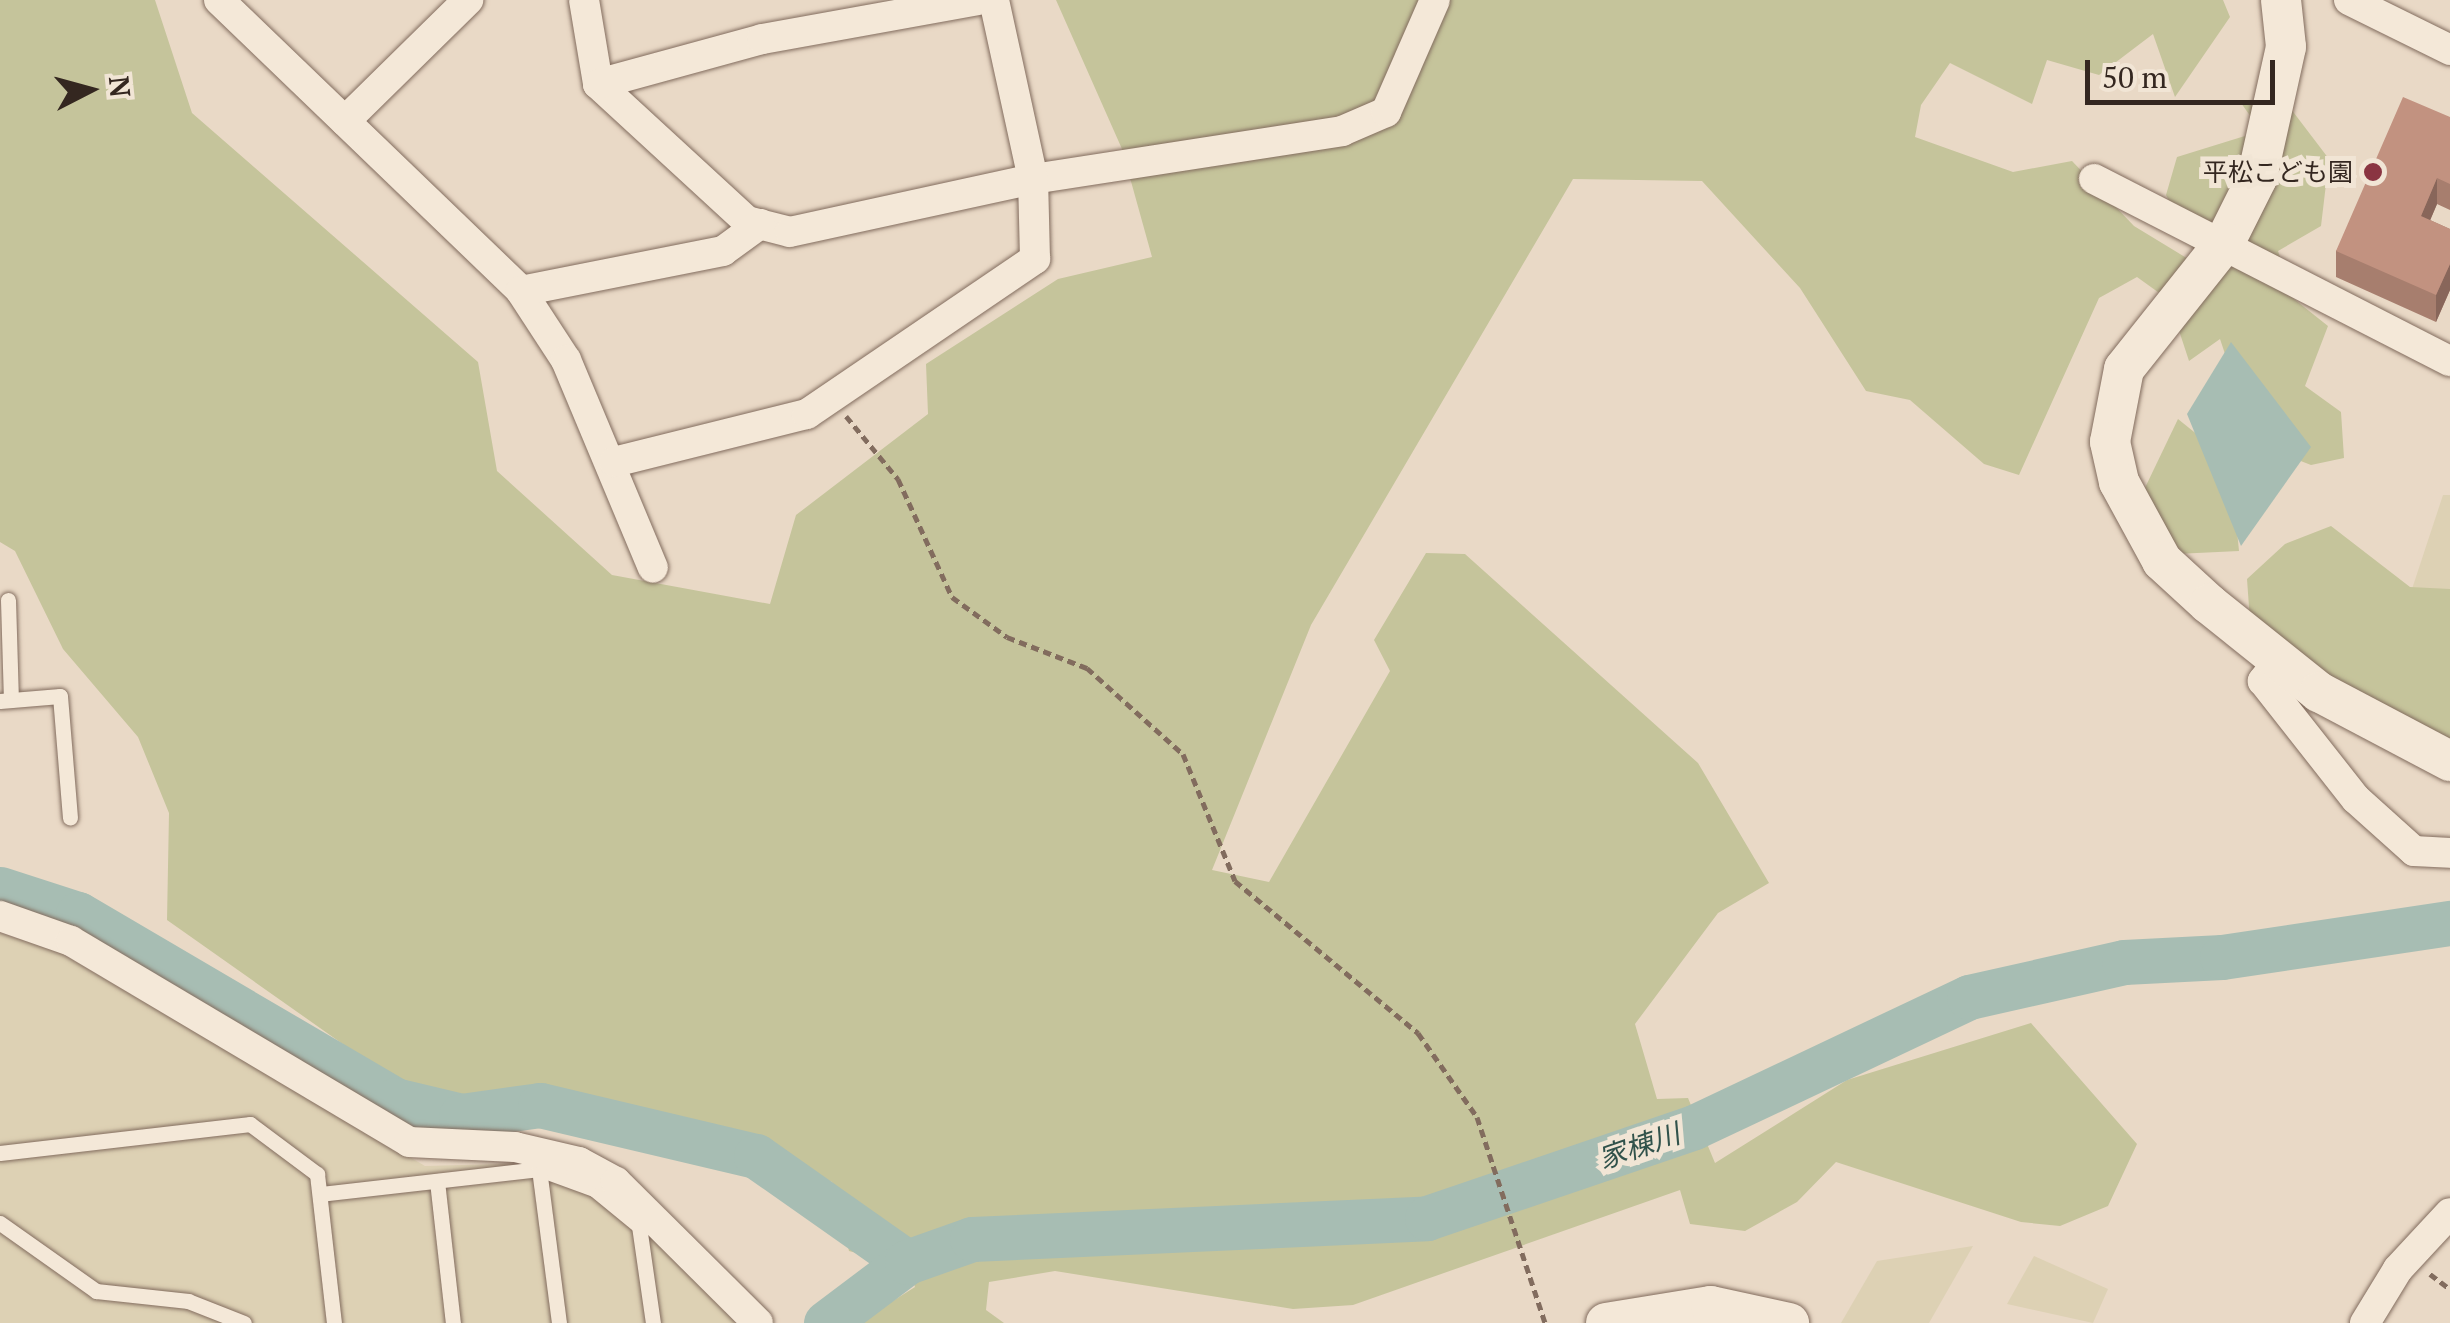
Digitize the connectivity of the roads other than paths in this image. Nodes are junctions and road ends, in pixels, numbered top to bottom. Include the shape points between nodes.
1 (219, 0) edge
2 (468, 0) edge
3 (584, 0) edge
4 (978, 0) edge
5 (994, 0) edge
6 (1435, 0) edge
7 (2281, 0) edge
8 (2349, 0) edge
9 (2450, 50) edge
10 (598, 84) junction
11 (345, 121) junction
12 (1032, 179) junction
13 (2094, 179) dead end
14 (760, 224) junction
15 (2225, 242) junction
16 (521, 291) junction
17 (2450, 361) edge
18 (614, 462) junction
19 (654, 568) dead end
20 (8, 600) dead end
21 (2279, 661) junction
22 (5, 700) edge
23 (2450, 761) edge
24 (70, 818) dead end
25 (2450, 854) edge
26 (0, 916) edge
27 (0, 1153) edge
28 (539, 1169) junction
29 (437, 1181) junction
30 (320, 1194) junction
31 (2450, 1213) edge
32 (0, 1223) edge
33 (244, 1323) edge
34 (334, 1323) edge
35 (453, 1323) edge
36 (558, 1323) edge
37 (653, 1323) edge
38 (758, 1323) edge
39 (1606, 1323) edge
40 (1790, 1323) edge
41 (2365, 1323) edge

1 - 11 street
2 - 11 street
3 - 10 street
4 - 10 street via 762,40
5 - 12 street
6 - 12 street via 1386,112 1342,130
7 - 15 street via 2286,46 2275,120
8 - 9 street
10 - 14 street
11 - 16 street
12 - 14 street via 790,232
12 - 18 street via 1035,259 847,393 806,414
13 - 15 street
14 - 16 street via 723,251
15 - 17 street
15 - 21 street via 2124,370 2110,442 2136,524 2162,561
16 - 18 street
18 - 19 street
20 - 22 lane
21 - 23 street
21 - 25 street via 2263,681 2356,800 2414,851
22 - 24 lane via 60,696
26 - 38 street via 71,941 409,1142 516,1147 579,1162 616,1182
27 - 30 lane via 250,1124 317,1174
28 - 29 lane
28 - 36 lane
28 - 37 lane via 594,1188 639,1226
29 - 30 lane
29 - 35 lane
30 - 34 lane
31 - 41 street via 2398,1269
32 - 33 lane via 96,1290 188,1301
39 - 40 street via 1711,1306

